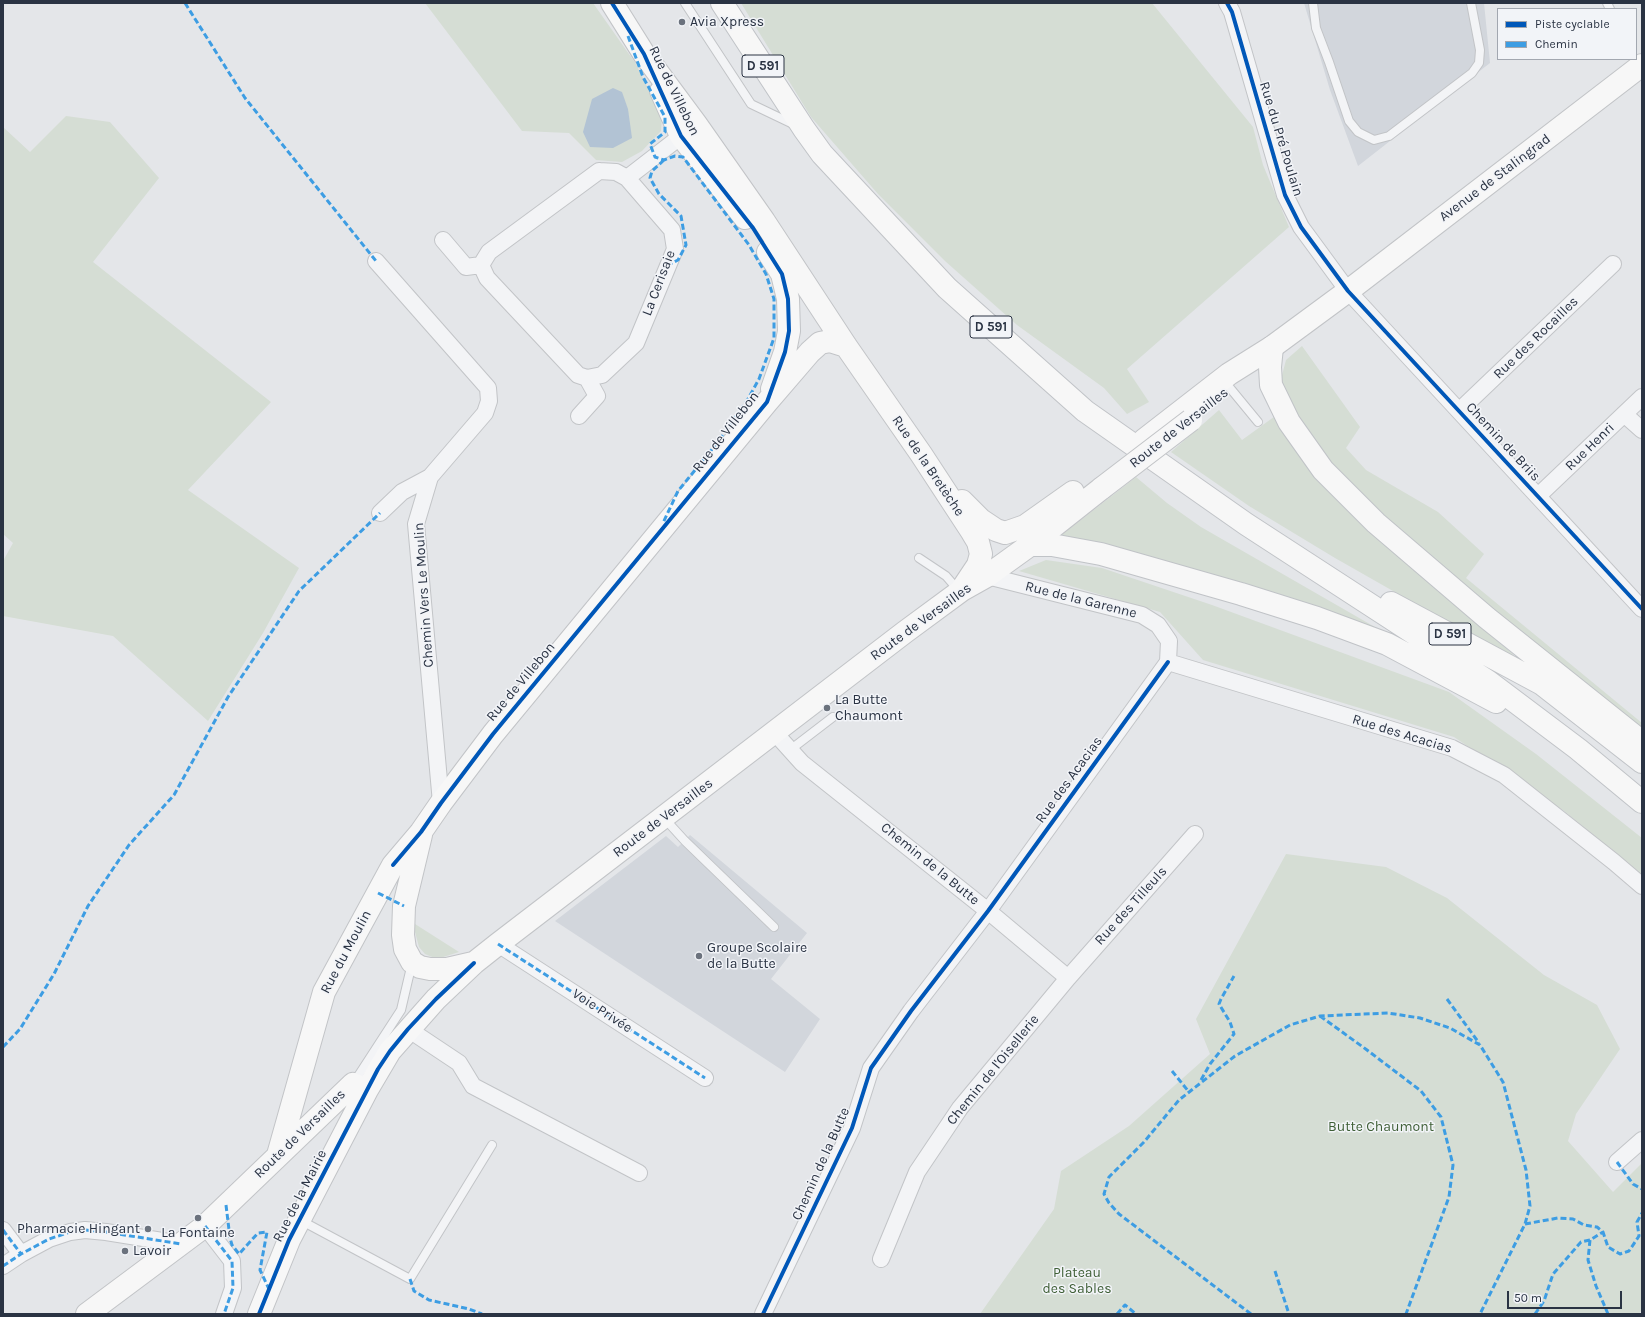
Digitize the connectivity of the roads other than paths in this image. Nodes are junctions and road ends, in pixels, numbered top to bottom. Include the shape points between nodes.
1 (612, 3) edge
2 (685, 3) edge
3 (722, 3) edge
4 (1227, 3) edge
5 (1313, 3) edge
6 (1470, 3) edge
7 (1642, 65) edge
8 (804, 129) junction
9 (689, 130) junction
10 (627, 178) junction
11 (443, 240) dead end
12 (376, 261) dead end
13 (1613, 264) dead end
14 (482, 265) junction
15 (1348, 291) junction
16 (846, 346) junction
17 (1272, 347) junction
18 (587, 378) junction
19 (1230, 388) junction
20 (1642, 397) edge
21 (767, 402) junction
22 (1459, 411) junction
23 (1624, 414) junction
24 (579, 416) dead end
25 (1185, 416) junction
26 (1258, 422) dead end
27 (1642, 430) edge
28 (935, 475) junction
29 (430, 477) junction
30 (1096, 483) junction
31 (1538, 496) junction
32 (380, 513) dead end
33 (1246, 524) junction
34 (1030, 546) junction
35 (919, 558) dead end
36 (987, 576) junction
37 (960, 591) junction
38 (1642, 608) edge
39 (1168, 662) junction
40 (833, 717) dead end
41 (775, 733) junction
42 (1558, 736) junction
43 (1642, 742) edge
44 (790, 750) junction
45 (1642, 762) edge
46 (1642, 802) edge
47 (441, 803) junction
48 (663, 818) junction
49 (421, 832) junction
50 (1195, 834) dead end
51 (1642, 886) edge
52 (988, 911) junction
53 (774, 927) dead end
54 (498, 944) junction
55 (412, 962) junction
56 (474, 963) junction
57 (1068, 978) junction
58 (408, 1029) junction
59 (705, 1078) dead end
60 (360, 1087) junction
61 (1642, 1140) edge
62 (492, 1146) dead end
63 (278, 1155) junction
64 (1617, 1162) dead end
65 (639, 1174) dead end
66 (299, 1219) junction
67 (205, 1226) junction
68 (3, 1230) edge
69 (181, 1244) junction
70 (21, 1254) junction
71 (881, 1259) dead end
72 (3, 1266) edge
73 (87, 1314) edge
74 (224, 1314) edge
75 (259, 1314) edge
76 (762, 1314) edge

1 - 9 main road, Rue de Villebon
2 - 8 lane via 751,104
3 - 8 main road, D 591
4 - 15 street, Rue du Pré Poulain via 1232,12 1285,195 1301,227
5 - 6 lane via 1316,28 1349,121 1358,132 1374,140 1389,136 1472,73 1479,63 1480,50
7 - 15 main road, Avenue de Stalingrad
8 - 33 main road, D 591 via 822,154 947,288 1085,411
9 - 10 street
9 - 16 main road, Rue de Villebon via 764,221
9 - 21 main road, Rue de Villebon via 782,274 788,299 789,332 785,352
10 - 14 street, La Cerisaie via 616,172 599,171 489,252
10 - 18 street, La Cerisaie via 672,230 675,249 636,343 602,375
11 - 14 street via 466,267
12 - 29 street, Chemin Vers Le Moulin via 488,388 489,400 485,413
13 - 22 street, Rue des Rocailles
14 - 18 street via 487,278 572,370
15 - 17 main road, Route de Versailles
15 - 22 street, Chemin de Briis
16 - 21 main road, Rue de Villebon via 830,341 820,343
16 - 28 main road, Rue de la Bretèche
17 - 19 main road, Route de Versailles
17 - 25 main road, Route de Versailles via 1229,374
17 - 43 main road via 1271,385 1289,422 1323,470 1376,522 1487,618
18 - 24 street via 597,396
19 - 25 main road, Route de Versailles
19 - 26 lane
20 - 23 street, Rue Henri
21 - 47 main road, Rue de Villebon via 497,728
22 - 31 street, Chemin de Briis
23 - 27 street
23 - 31 street, Rue Henri
25 - 30 main road, Route de Versailles, bridge
25 - 30 main road, Route de Versailles via 1144,440
28 - 30 main road via 981,520 996,530 1005,532 1025,526
28 - 37 main road, Rue de la Bretèche via 978,542 981,554 978,564
29 - 32 street via 402,492
29 - 47 street, Chemin Vers Le Moulin via 416,524
30 - 34 main road, Route de Versailles
31 - 38 street, Chemin de Briis
33 - 42 main road, D 591 via 1488,682
33 - 45 main road, D 591 via 1542,684
34 - 36 main road, Route de Versailles
34 - 42 main road via 1052,545 1101,554 1317,618 1387,644
35 - 37 lane via 946,576
36 - 37 main road, Route de Versailles
36 - 39 street, Rue de la Garenne via 1142,616 1158,625 1168,641
37 - 41 main road, Route de Versailles
39 - 51 street, Rue des Acacias via 1452,748 1504,775
39 - 52 street, Rue des Acacias
40 - 44 lane
41 - 44 street, Chemin de la Butte
41 - 48 main road, Route de Versailles
42 - 46 main road, D 591 via 1578,749
44 - 52 street, Chemin de la Butte via 802,763
47 - 49 main road, Rue de Villebon
48 - 53 lane
48 - 54 main road, Route de Versailles
49 - 55 main road via 404,906 405,950
49 - 63 main road, Rue du Moulin via 393,865 324,992
50 - 57 street, Rue des Tilleuls
52 - 57 street
52 - 76 street, Chemin de la Butte via 871,1068 852,1128
54 - 56 main road, Route de Versailles
54 - 59 street, Voie Privée
55 - 56 main road via 430,969 446,969
55 - 60 lane via 401,1010
56 - 58 main road, Route de Versailles
57 - 71 street, Chemin de l'Oisellerie via 960,1108 917,1172
58 - 60 main road, Route de Versailles
58 - 65 street via 459,1063 473,1086
60 - 63 main road, Route de Versailles
60 - 66 main road, Rue de la Mairie
61 - 64 street
62 - 66 lane via 410,1279
63 - 67 main road, Route de Versailles
66 - 75 main road, Rue de la Mairie
67 - 69 main road, Route de Versailles
67 - 74 street via 232,1261 233,1288
68 - 70 street
69 - 70 street via 85,1230 49,1239
69 - 73 main road, Route de Versailles
70 - 72 street

